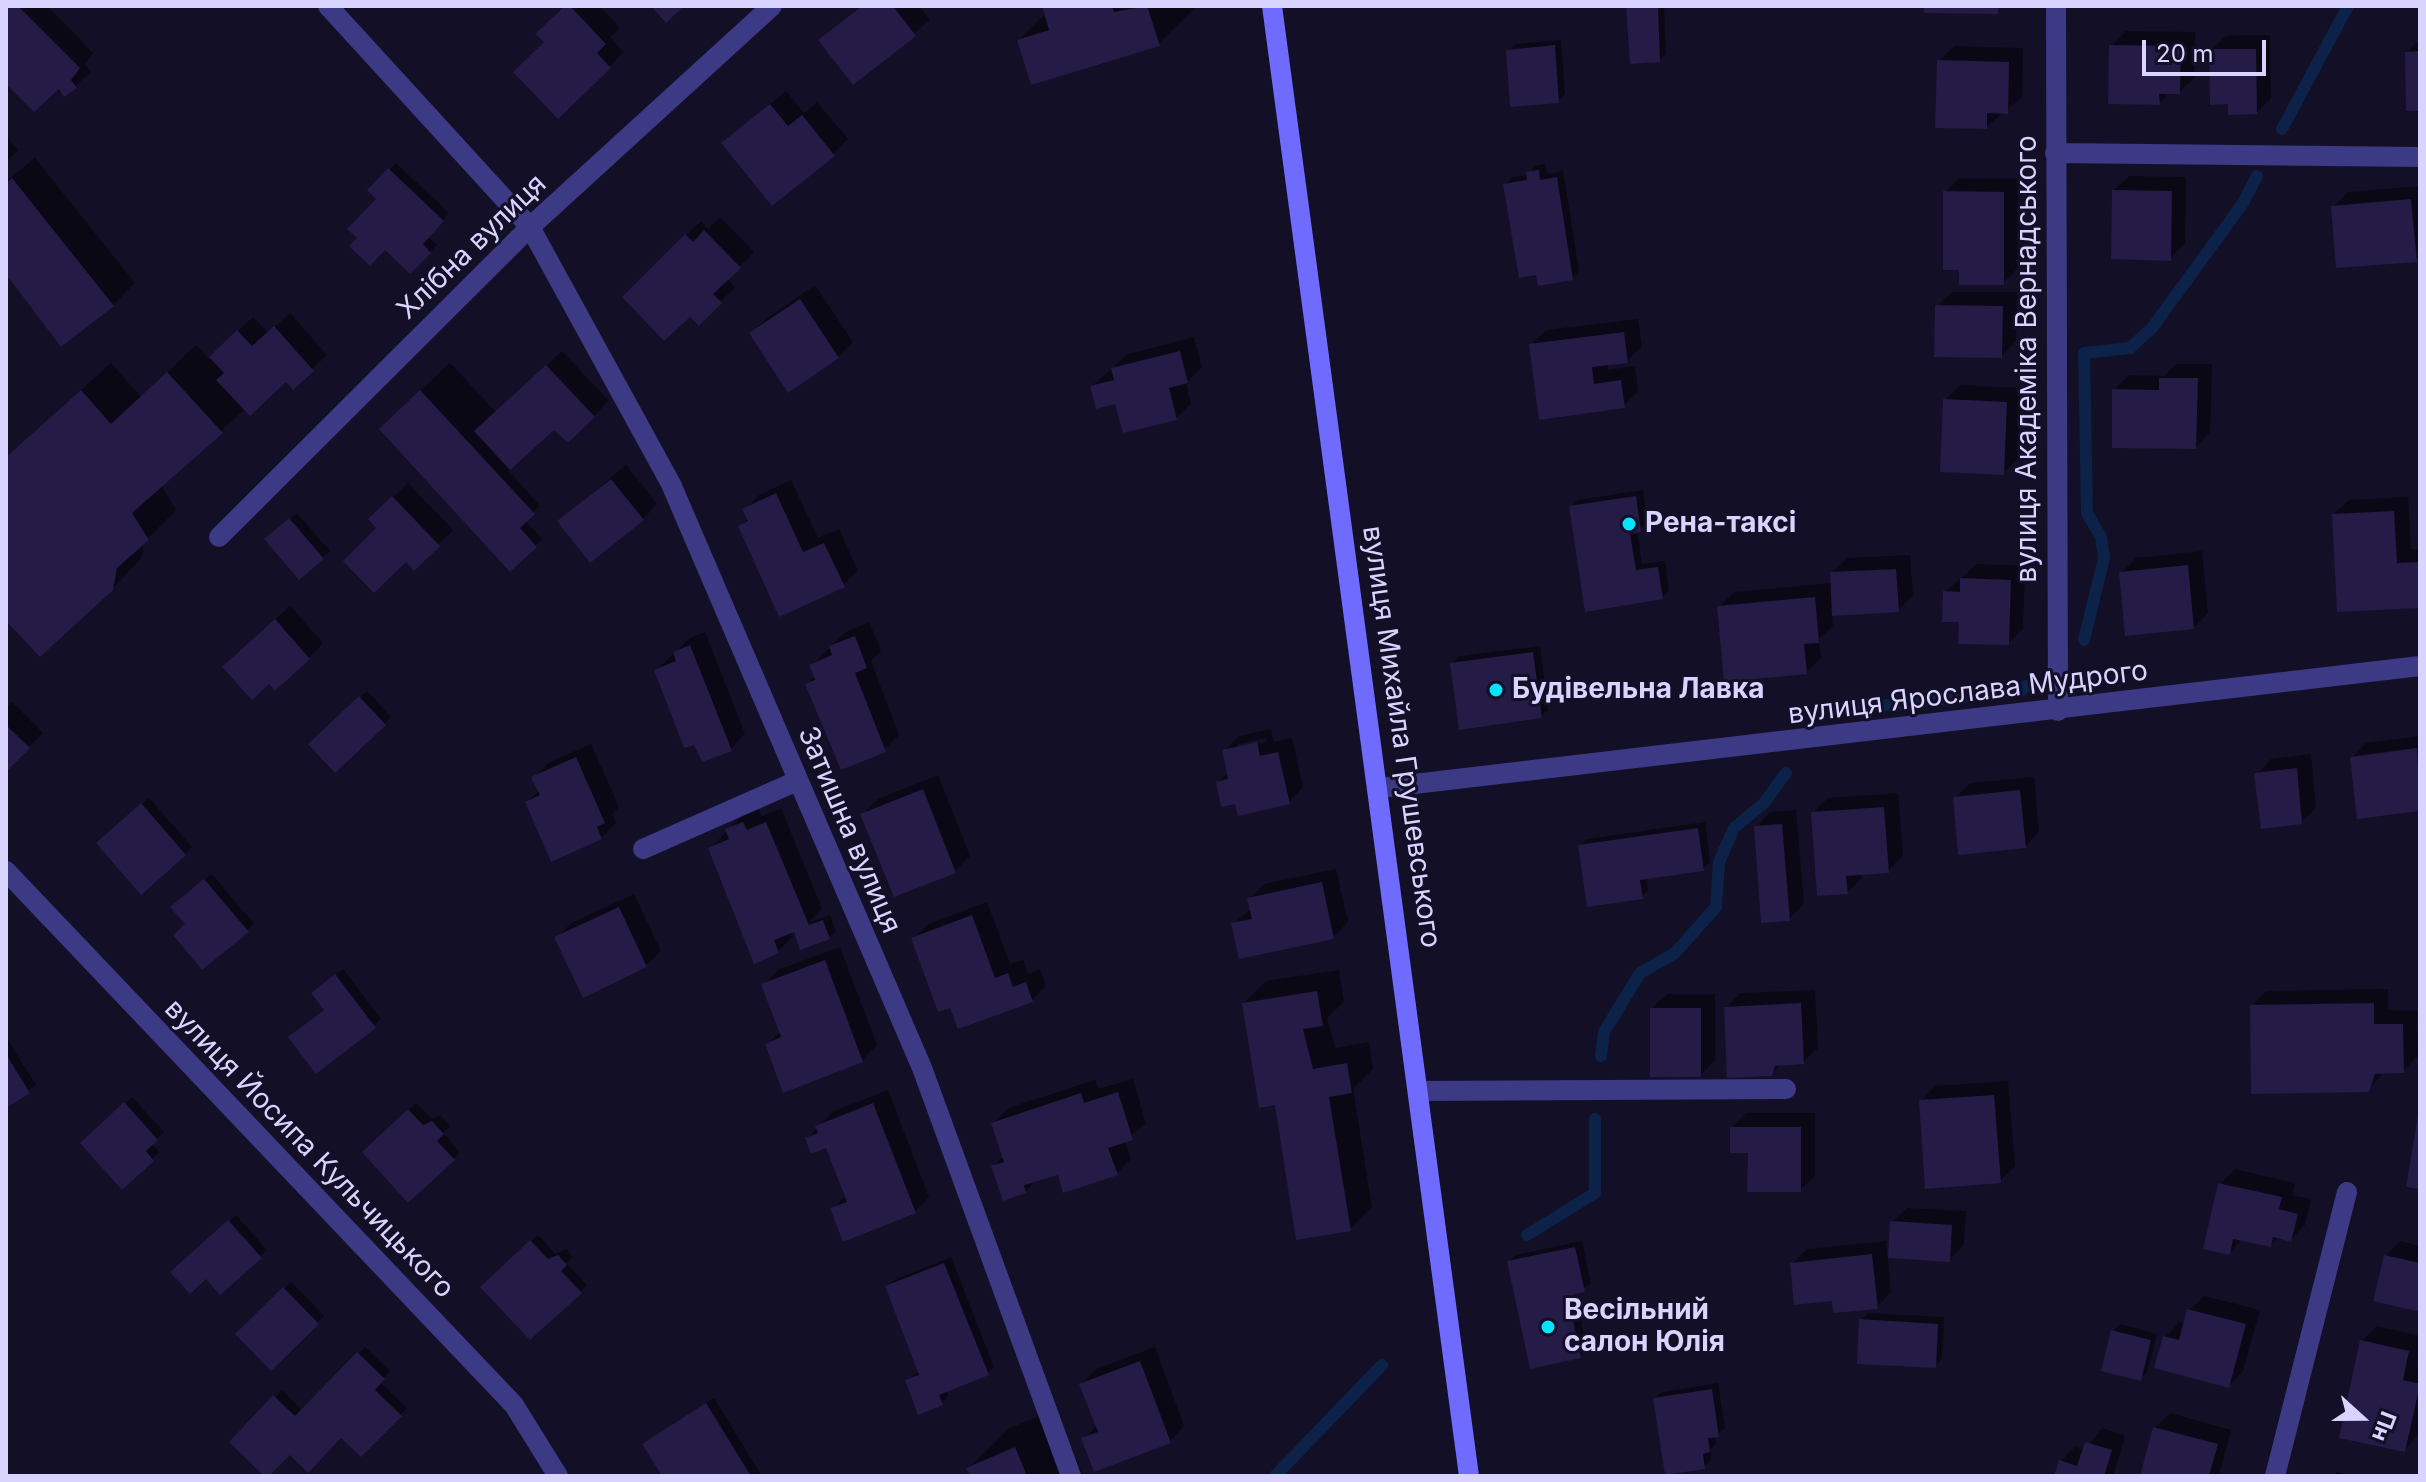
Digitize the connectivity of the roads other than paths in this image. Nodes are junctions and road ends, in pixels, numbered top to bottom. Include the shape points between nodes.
1 (328, 6) edge
2 (772, 6) edge
3 (1272, 6) edge
4 (2056, 6) edge
5 (2055, 153) junction
6 (2420, 157) edge
7 (530, 227) junction
8 (219, 537) dead end
9 (2420, 666) edge
10 (2058, 711) junction
11 (797, 781) junction
12 (1380, 788) junction
13 (643, 849) dead end
14 (6, 871) edge
15 (1786, 1089) dead end
16 (1419, 1091) junction
17 (2347, 1192) dead end
18 (558, 1476) edge
19 (1071, 1476) edge
20 (1469, 1476) edge
21 (2275, 1476) edge

1 - 7 street, Затишна вулиця
2 - 7 street, Хлібна вулиця
3 - 12 street, вулиця Михайла Грушевського
4 - 5 street, вулиця Академіка Вернадського
5 - 6 street
5 - 10 street, вулиця Академіка Вернадського
7 - 8 street, Хлібна вулиця
7 - 11 street, Затишна вулиця via 671,484
9 - 10 street, вулиця Ярослава Мудрого
10 - 12 street, вулиця Ярослава Мудрого
11 - 13 street
11 - 19 street, Затишна вулиця via 922,1068
12 - 16 street, вулиця Михайла Грушевського
14 - 18 street, вулиця Йосипа Кульчицького via 514,1405
15 - 16 street
16 - 20 street, вулиця Михайла Грушевського
17 - 21 street

